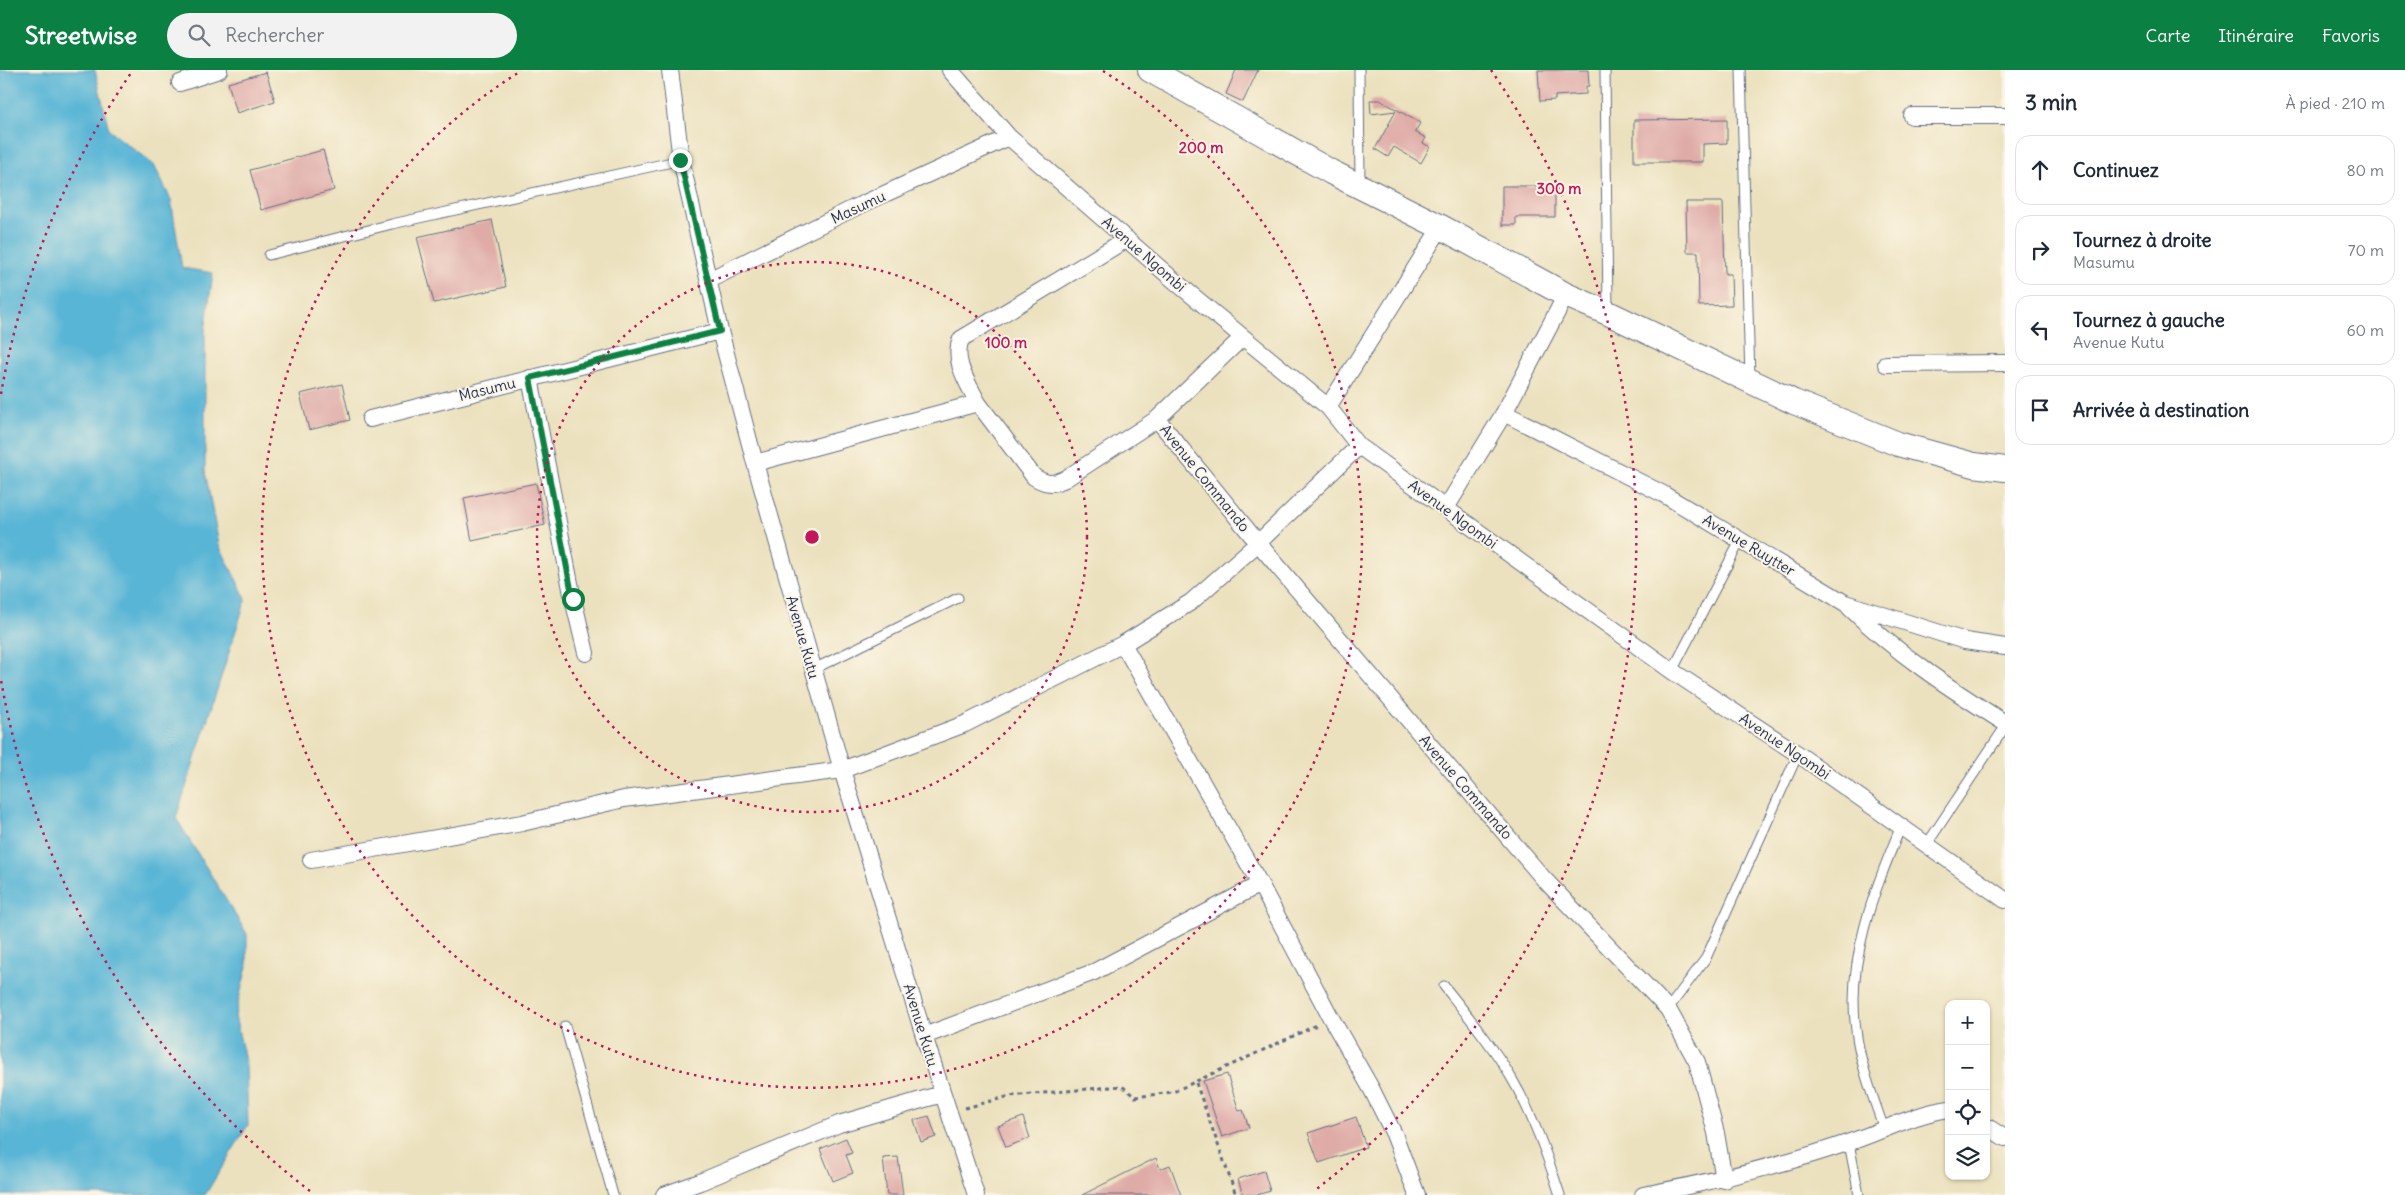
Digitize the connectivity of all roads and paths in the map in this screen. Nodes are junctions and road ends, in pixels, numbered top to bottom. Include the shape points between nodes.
1 (219, 70) edge
2 (670, 70) edge
3 (950, 70) edge
4 (1150, 70) edge
5 (1359, 70) edge
6 (1605, 70) edge
7 (1741, 70) edge
8 (180, 83) dead end
9 (1912, 116) dead end
10 (2005, 116) edge
11 (1009, 138) junction
12 (680, 160) junction
13 (1360, 186) junction
14 (1441, 227) junction
15 (1127, 239) junction
16 (269, 255) dead end
17 (709, 280) junction
18 (1566, 295) junction
19 (1608, 313) junction
20 (720, 331) junction
21 (1242, 337) junction
22 (2005, 363) edge
23 (1886, 364) dead end
24 (530, 378) junction
25 (1750, 380) junction
26 (978, 403) junction
27 (1328, 407) junction
28 (1504, 413) junction
29 (1157, 418) junction
30 (370, 419) dead end
31 (1359, 446) junction
32 (754, 463) junction
33 (2005, 469) edge
34 (1446, 508) junction
35 (1740, 541) junction
36 (1258, 543) junction
37 (958, 598) dead end
38 (1845, 603) junction
39 (1123, 644) junction
40 (2005, 646) edge
41 (586, 653) dead end
42 (812, 670) junction
43 (1672, 671) junction
44 (2005, 723) edge
45 (2005, 727) edge
46 (1798, 754) junction
47 (842, 770) junction
48 (1901, 826) junction
49 (1927, 844) junction
50 (312, 860) dead end
51 (1260, 884) junction
52 (2005, 900) edge
53 (1444, 986) dead end
54 (1668, 1009) junction
55 (1331, 1018) junction
56 (565, 1026) dead end
57 (924, 1036) junction
58 (1196, 1083) junction
59 (942, 1094) junction
60 (1945, 1110) edge
61 (948, 1112) junction
62 (1884, 1129) junction
63 (1990, 1129) edge
64 (2005, 1138) edge
65 (1849, 1143) junction
66 (1724, 1180) junction
67 (613, 1195) edge
68 (664, 1195) edge
69 (976, 1195) edge
70 (1236, 1195) edge
71 (1417, 1195) edge
72 (1560, 1195) edge
73 (1643, 1195) edge
74 (1859, 1195) edge

1 - 8 street
2 - 12 street, Avenue Kutu
3 - 11 street, Avenue Ngombi
4 - 13 main road
5 - 13 lane
6 - 19 lane
7 - 25 lane
9 - 10 street
11 - 15 street, Avenue Ngombi
11 - 17 street, Masumu via 854,208
12 - 16 lane
12 - 17 street, Avenue Kutu
13 - 14 main road
14 - 18 main road
14 - 27 street
15 - 21 street, Avenue Ngombi
15 - 26 street via 961,339 957,349 960,364
17 - 20 street, Avenue Kutu
18 - 19 main road
18 - 28 street
19 - 25 main road
20 - 24 street, Masumu
20 - 32 street, Avenue Kutu
21 - 27 street, Avenue Ngombi
21 - 29 street
22 - 23 street
24 - 30 street, Masumu
24 - 41 street
25 - 33 main road via 1794,402 1898,444 1974,465
26 - 29 street via 1034,477 1055,484
26 - 32 street
27 - 31 street, Avenue Ngombi
28 - 34 street
28 - 35 street, Avenue Ruytter via 1663,494
29 - 36 street, Avenue Commando
31 - 34 street, Avenue Ngombi
31 - 36 street
32 - 42 street, Avenue Kutu
34 - 43 street, Avenue Ngombi
35 - 38 street, Avenue Ruytter
35 - 43 lane
36 - 39 street via 1191,602
36 - 54 street, Avenue Commando via 1544,878
37 - 42 lane
38 - 40 street, Avenue Ruytter via 1965,641
38 - 44 street via 1885,640 1940,683
39 - 47 street via 965,724
39 - 51 street
42 - 47 street, Avenue Kutu
43 - 46 street, Avenue Ngombi
45 - 49 lane
46 - 48 street, Avenue Ngombi
46 - 54 lane via 1706,958
47 - 50 street via 624,799 522,823
47 - 57 street, Avenue Kutu
48 - 49 street, Avenue Ngombi
48 - 62 lane via 1871,899 1856,970 1854,997 1856,1030 1864,1069
49 - 52 street, Avenue Ngombi
51 - 55 street
51 - 57 street via 1094,972
53 - 72 lane via 1512,1079 1533,1120
54 - 66 street, Avenue Commando via 1697,1062
55 - 58 path
55 - 71 street via 1394,1134
56 - 67 lane
57 - 59 street, Avenue Kutu
58 - 61 path via 1173,1092 1135,1097 1122,1086 1010,1096
58 - 70 path
59 - 61 street, Avenue Kutu
59 - 68 street via 839,1124
60 - 62 street
61 - 69 street, Avenue Kutu
62 - 65 street
63 - 64 street
65 - 66 street
65 - 74 lane
66 - 73 street

